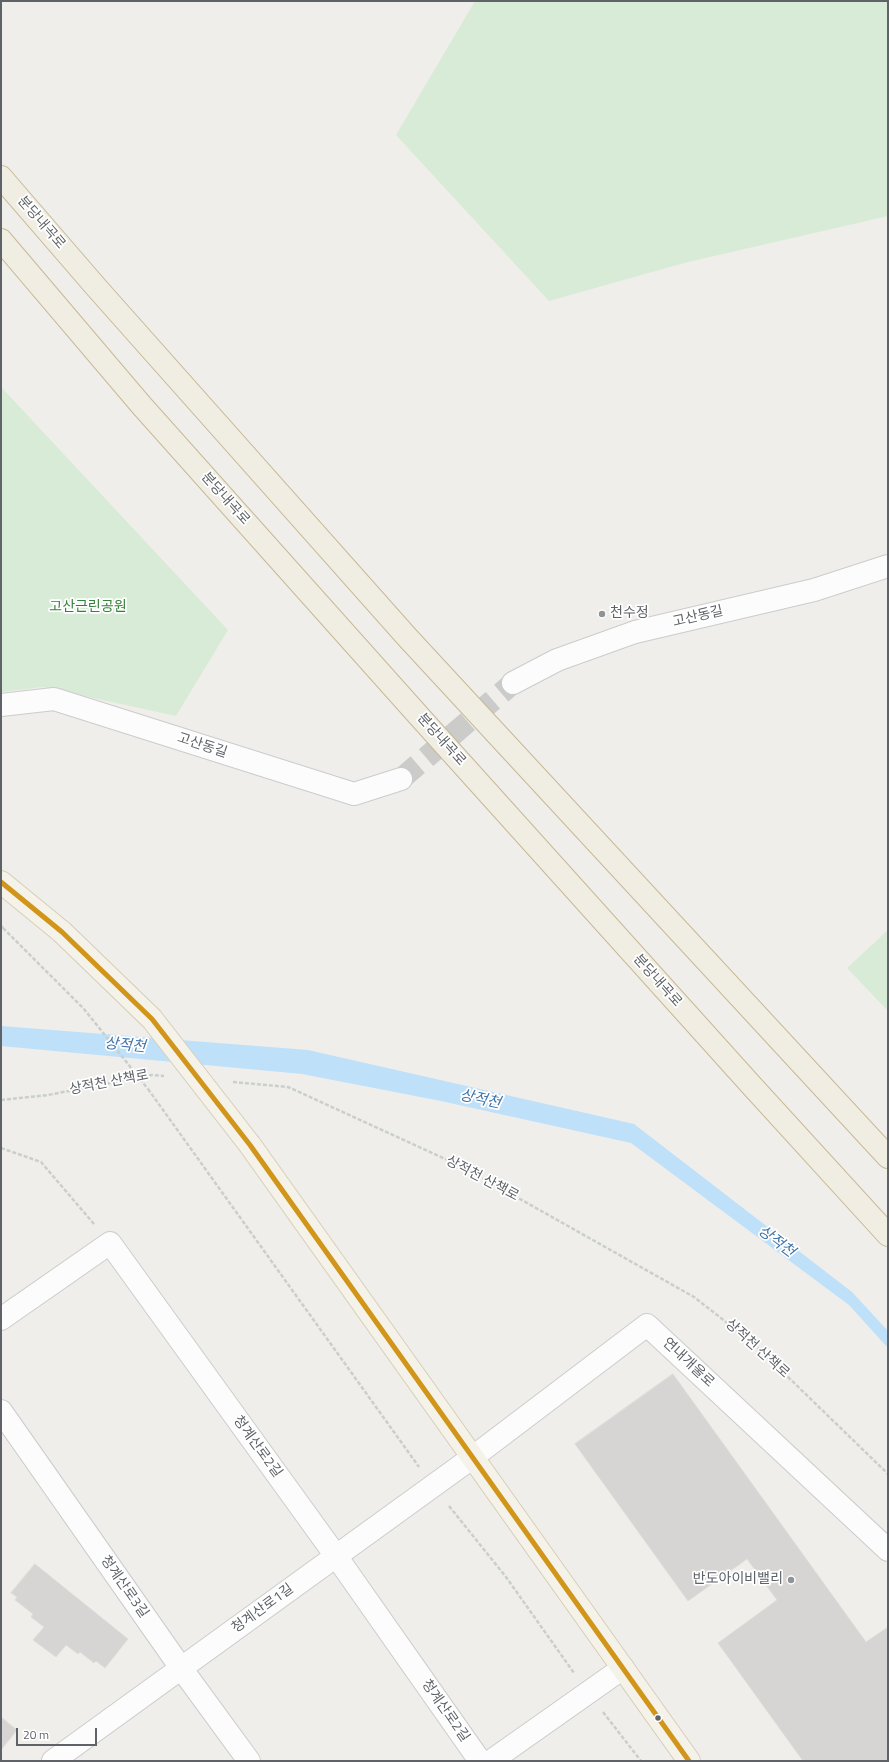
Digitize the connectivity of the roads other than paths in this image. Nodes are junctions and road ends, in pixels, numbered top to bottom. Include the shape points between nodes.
1 (1, 168) edge
2 (1, 177) edge
3 (1, 240) edge
4 (1, 257) edge
5 (96, 287) junction
6 (65, 315) junction
7 (888, 566) edge
8 (513, 683) tunnel mouth
9 (1, 706) edge
10 (401, 779) tunnel mouth
11 (1, 882) edge
12 (888, 1156) edge
13 (888, 1234) edge
14 (1, 1319) edge
15 (1, 1411) edge
16 (473, 1457) junction
17 (888, 1550) edge
18 (336, 1556) junction
19 (181, 1668) junction
20 (623, 1668) junction
21 (53, 1761) edge
22 (250, 1761) edge
23 (480, 1761) edge
24 (491, 1761) edge
25 (690, 1761) edge

1 - 5 highway
2 - 5 highway, 분당내곡로
3 - 6 highway, 분당내곡로
4 - 6 highway
5 - 12 highway, 분당내곡로 via 407,637
6 - 13 highway, 분당내곡로 via 142,406 413,709
7 - 8 street, 고산동길 via 814,590 635,632 557,660
9 - 10 street, 고산동길 via 54,699 354,794
11 - 16 main road, bridge via 62,932 152,1019 250,1145
14 - 18 street, 청계산로2길 via 110,1243
15 - 19 street, 청계산로3길
16 - 17 street, 연내개울로 via 647,1325
16 - 18 street, 청계산로1길
16 - 20 main road
18 - 19 street, 청계산로1길
18 - 23 street, 청계산로2길
19 - 21 street, 청계산로1길
19 - 22 street, 청계산로3길
20 - 24 street
20 - 25 main road

